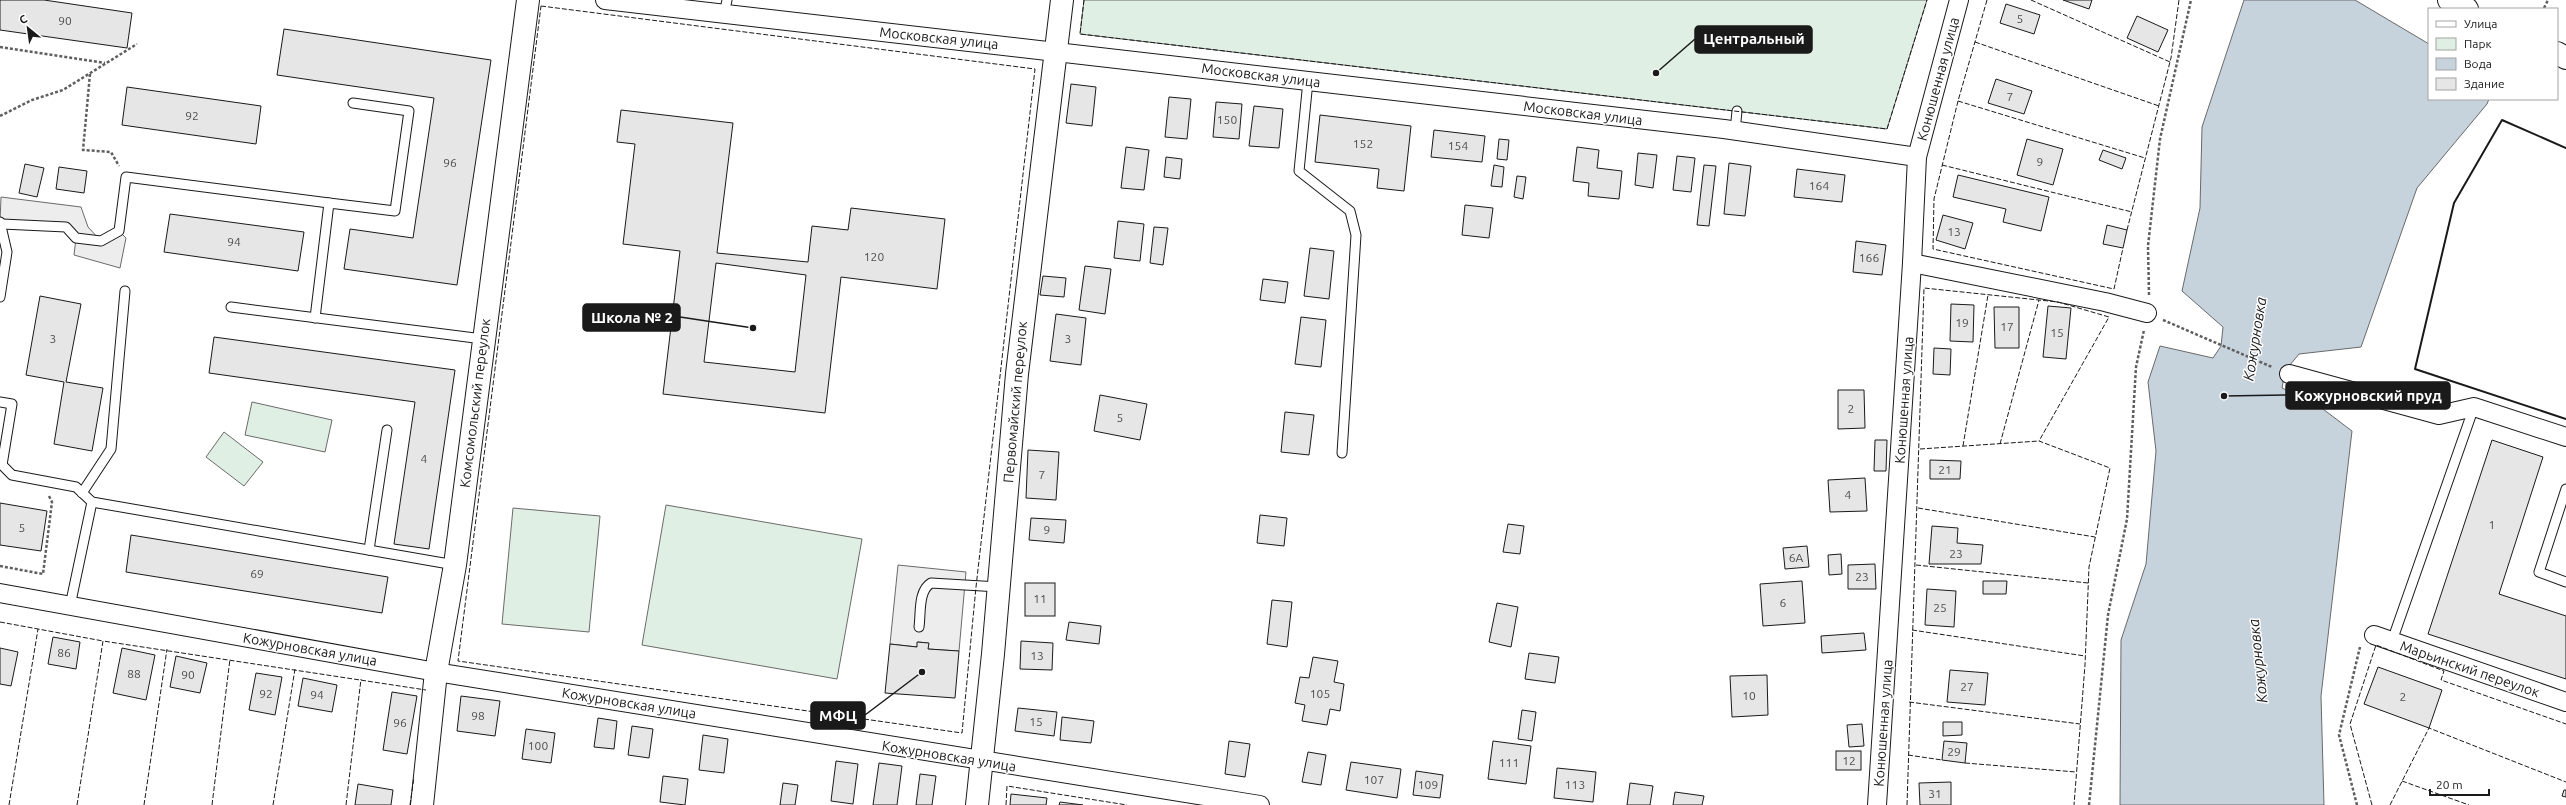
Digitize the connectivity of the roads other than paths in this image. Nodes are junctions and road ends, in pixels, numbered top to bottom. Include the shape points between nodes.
1 (528, 0) edge
2 (605, 0) edge
3 (1062, 0) edge
4 (1959, 0) edge
5 (2449, 0) edge
6 (726, 7) edge
7 (2465, 8) edge
8 (1056, 52) junction
9 (1308, 81) junction
10 (353, 103) dead end
11 (1737, 111) dead end
12 (1735, 131) junction
13 (1917, 157) junction
14 (329, 203) junction
15 (1, 223) edge
16 (1912, 263) junction
17 (125, 291) dead end
18 (0, 297) edge
19 (231, 307) dead end
20 (2147, 313) road end
21 (315, 318) junction
22 (483, 339) junction
23 (2289, 374) road end
24 (0, 402) edge
25 (2474, 407) junction
26 (387, 430) dead end
27 (2566, 437) edge
28 (1342, 453) dead end
29 (1, 465) edge
30 (2566, 489) edge
31 (82, 493) junction
32 (92, 502) junction
33 (369, 550) junction
34 (455, 565) junction
35 (2566, 582) edge
36 (999, 587) junction
37 (0, 593) edge
38 (70, 606) junction
39 (919, 627) dead end
40 (2374, 635) road end
41 (2392, 641) junction
42 (436, 672) junction
43 (2566, 702) edge
44 (982, 761) junction
45 (422, 805) edge
46 (977, 805) edge
47 (1260, 805) edge
48 (1877, 805) edge

1 - 22 street, Комсомольский переулок
2 - 6 street, Московская улица
3 - 8 street, Первомайский переулок
4 - 13 street, Конюшенная улица
5 - 7 street
6 - 8 street, Московская улица
8 - 9 street, Московская улица
8 - 36 street, Первомайский переулок via 1018,366
9 - 12 street, Московская улица
9 - 28 lane via 1299,171 1350,211 1356,235
10 - 14 lane via 409,111 396,211
11 - 12 lane
12 - 13 street, Московская улица
13 - 16 street, Конюшенная улица
14 - 15 lane via 126,177 119,231 101,241 76,238 66,227
14 - 21 lane
15 - 18 lane via 7,252
16 - 20 street via 2105,302
16 - 48 street, Конюшенная улица
17 - 31 lane via 111,449
19 - 21 lane
21 - 22 lane
22 - 34 street, Комсомольский переулок
23 - 25 street via 2439,415
24 - 29 lane via 12,404
25 - 27 street
25 - 41 lane
26 - 33 lane
29 - 31 lane via 12,475 76,487
30 - 35 lane via 2539,572
31 - 32 lane
32 - 33 lane
32 - 38 lane
33 - 34 lane
34 - 42 street, Комсомольский переулок
36 - 39 lane via 931,583 926,586 923,593
36 - 44 street, Первомайский переулок
37 - 38 street, Кожурновская улица
38 - 42 street, Кожурновская улица
40 - 41 street, Марьинский переулок
41 - 43 street, Марьинский переулок
42 - 44 street, Кожурновская улица
42 - 45 street, Комсомольский переулок
44 - 46 street, Первомайский переулок
44 - 47 street, Кожурновская улица

